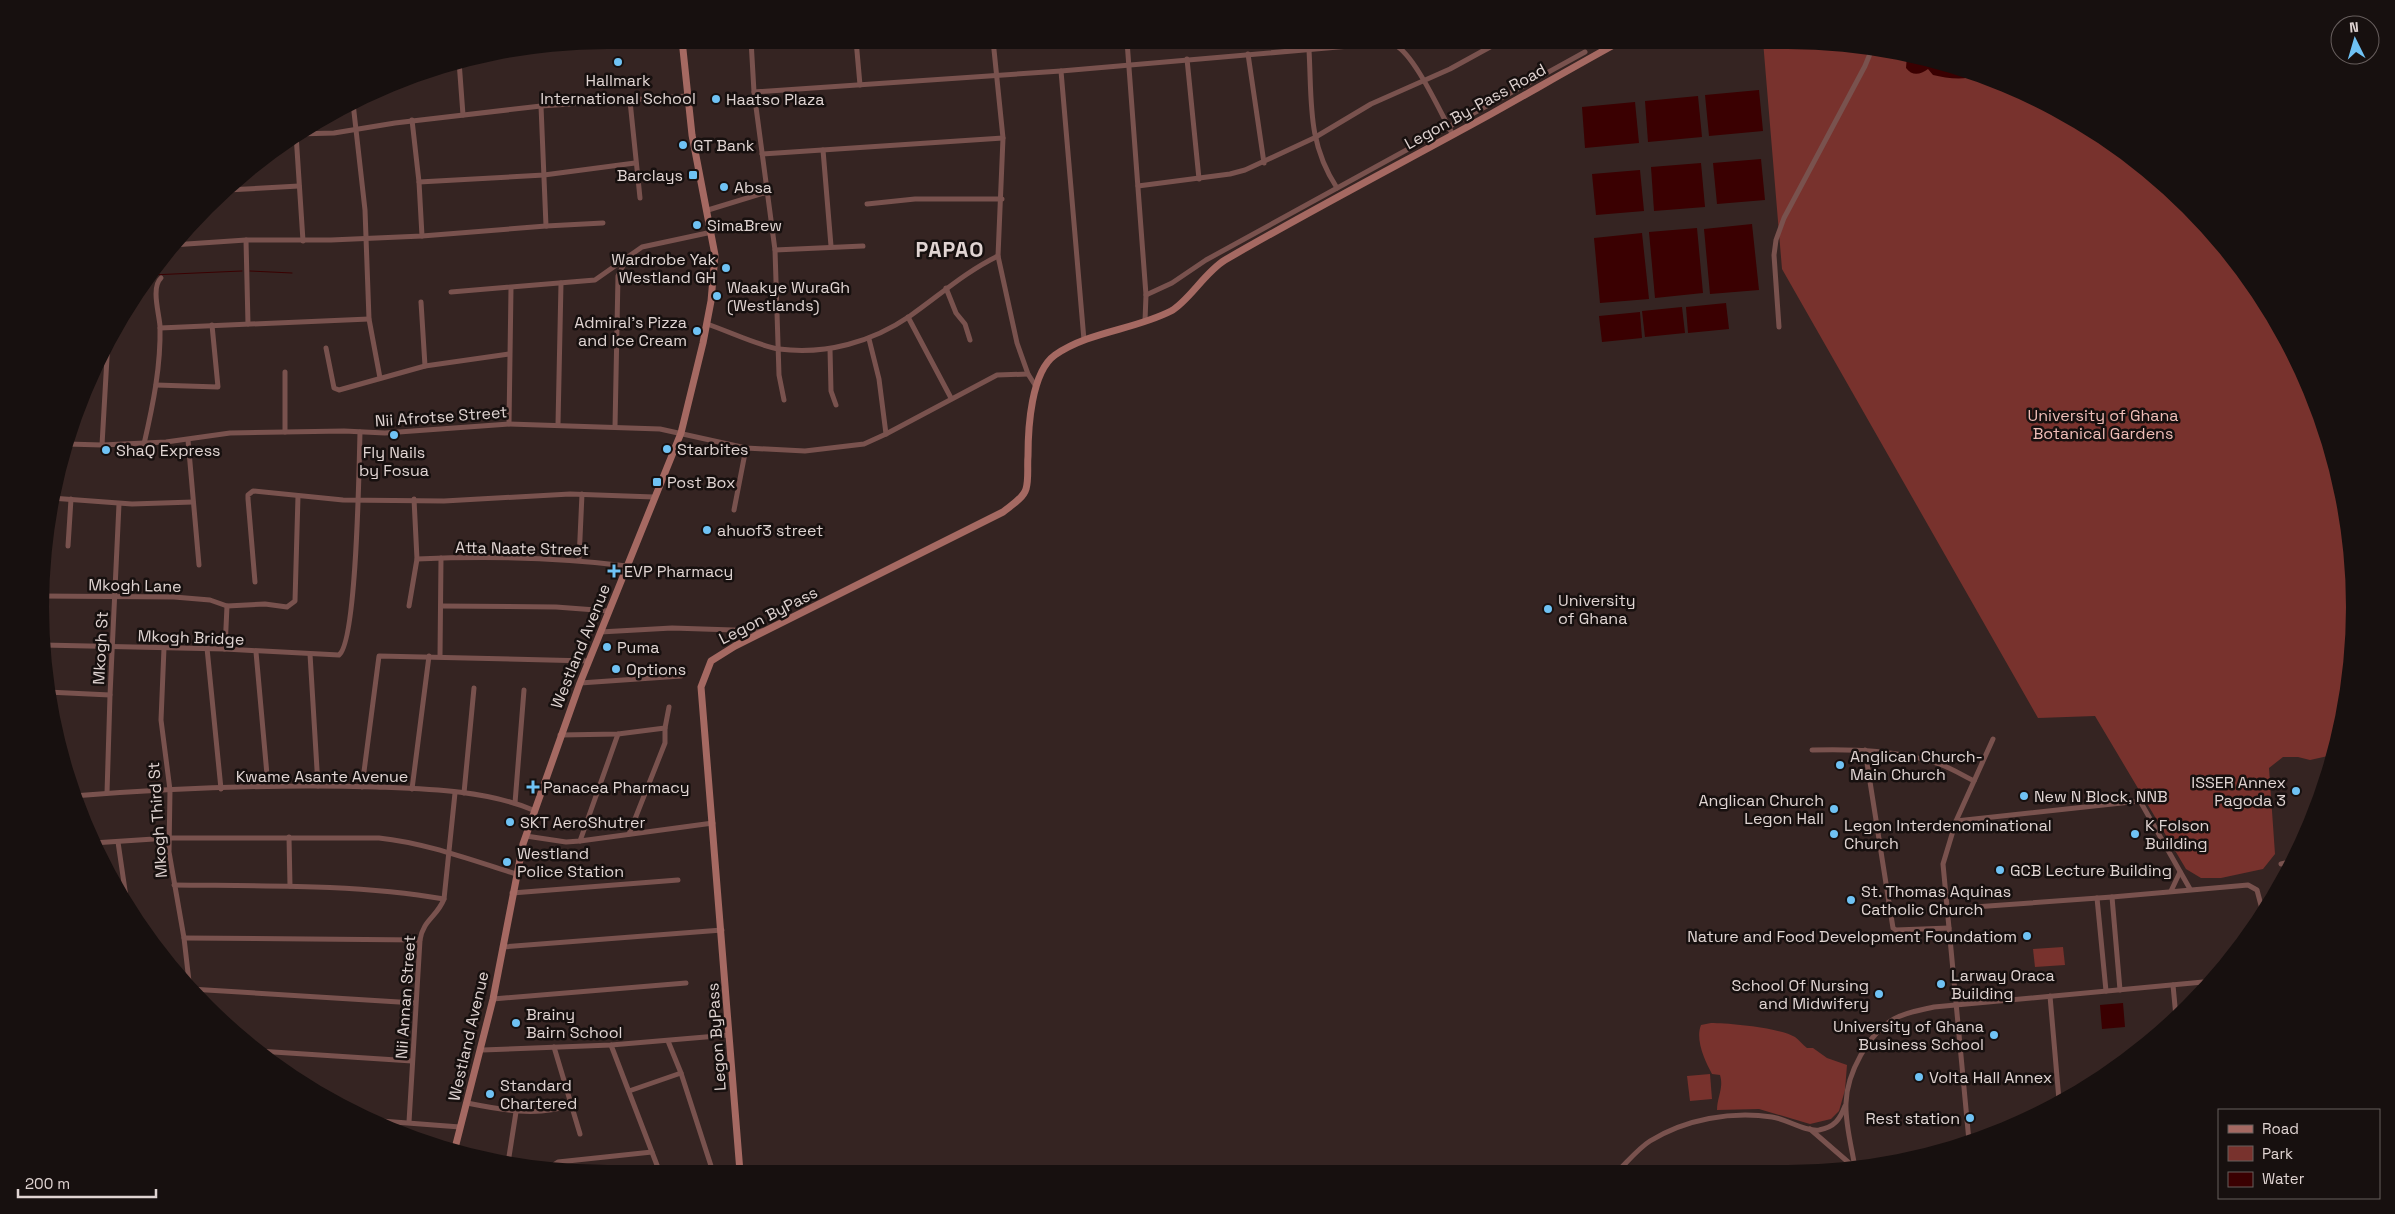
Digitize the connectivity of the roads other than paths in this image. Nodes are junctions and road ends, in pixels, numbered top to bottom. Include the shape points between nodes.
1 (682, 49) edge
2 (752, 49) edge
3 (857, 49) edge
4 (994, 49) edge
5 (1127, 49) edge
6 (1313, 49) edge
7 (1400, 49) edge
8 (1486, 49) edge
9 (1607, 49) edge
10 (1309, 50) junction
11 (1585, 52) dead end
12 (1248, 54) junction
13 (1870, 55) edge
14 (1187, 59) junction
15 (1128, 64) junction
16 (460, 69) edge
17 (1061, 71) junction
18 (997, 75) junction
19 (1423, 80) junction
20 (860, 85) junction
21 (754, 92) junction
22 (687, 96) junction
23 (630, 101) junction
24 (541, 106) junction
25 (353, 110) edge
26 (463, 115) junction
27 (412, 120) junction
28 (1448, 126) junction
29 (354, 130) junction
30 (314, 133) edge
31 (1453, 135) junction
32 (1003, 138) junction
33 (1314, 138) junction
34 (297, 143) edge
35 (823, 150) junction
36 (762, 154) junction
37 (1264, 163) junction
38 (635, 164) junction
39 (544, 175) junction
40 (1199, 178) junction
41 (419, 182) junction
42 (300, 186) junction
43 (1138, 186) junction
44 (236, 189) edge
45 (1339, 191) junction
46 (767, 192) junction
47 (640, 198) dead end
48 (1002, 199) junction
49 (867, 204) dead end
50 (708, 210) junction
51 (603, 223) dead end
52 (546, 226) junction
53 (712, 232) junction
54 (422, 236) junction
55 (366, 238) junction
56 (246, 240) junction
57 (303, 240) junction
58 (183, 244) edge
59 (831, 246) junction
60 (863, 246) dead end
61 (775, 250) junction
62 (998, 256) junction
63 (622, 260) junction
64 (608, 271) junction
65 (618, 276) junction
66 (161, 278) dead end
67 (561, 283) junction
68 (511, 288) junction
69 (946, 288) junction
70 (451, 292) dead end
71 (1146, 295) junction
72 (420, 302) dead end
73 (908, 317) junction
74 (369, 319) junction
75 (1145, 321) junction
76 (248, 324) junction
77 (707, 324) junction
78 (212, 325) junction
79 (1779, 327) dead end
80 (160, 328) junction
81 (869, 339) junction
82 (970, 340) dead end
83 (1084, 340) junction
84 (326, 348) dead end
85 (779, 349) junction
86 (830, 349) junction
87 (509, 354) junction
88 (107, 358) edge
89 (425, 366) junction
90 (285, 372) dead end
91 (1028, 374) junction
92 (380, 378) junction
93 (156, 385) junction
94 (1035, 385) junction
95 (951, 398) junction
96 (784, 400) dead end
97 (836, 404) dead end
98 (509, 424) junction
99 (558, 424) junction
100 (615, 427) junction
101 (285, 432) junction
102 (360, 432) junction
103 (681, 433) junction
104 (886, 434) junction
105 (188, 440) junction
106 (73, 444) edge
107 (144, 444) junction
108 (102, 445) junction
109 (746, 448) junction
110 (582, 494) junction
111 (298, 496) junction
112 (654, 497) junction
113 (59, 498) edge
114 (71, 499) junction
115 (358, 500) junction
116 (414, 500) junction
117 (193, 502) junction
118 (120, 504) junction
119 (734, 510) dead end
120 (68, 546) dead end
121 (441, 558) junction
122 (416, 559) junction
123 (579, 560) junction
124 (199, 565) dead end
125 (627, 566) junction
126 (255, 582) dead end
127 (49, 596) edge
128 (115, 596) junction
129 (227, 606) junction
130 (408, 606) dead end
131 (441, 606) junction
132 (609, 611) junction
133 (767, 631) junction
134 (600, 632) junction
135 (50, 645) edge
136 (112, 646) junction
137 (164, 648) junction
138 (207, 648) junction
139 (225, 649) junction
140 (256, 652) junction
141 (310, 654) junction
142 (429, 656) junction
143 (440, 656) junction
144 (589, 661) junction
145 (681, 676) dead end
146 (580, 683) junction
147 (474, 688) dead end
148 (524, 690) dead end
149 (56, 692) edge
150 (110, 695) junction
151 (669, 707) dead end
152 (665, 728) junction
153 (618, 734) junction
154 (560, 735) junction
155 (1993, 739) dead end
156 (1812, 750) dead end
157 (1865, 750) junction
158 (1974, 781) junction
159 (268, 786) junction
160 (318, 786) junction
161 (362, 787) junction
162 (412, 788) junction
163 (221, 789) junction
164 (170, 790) junction
165 (107, 793) junction
166 (455, 793) junction
167 (464, 793) junction
168 (81, 795) edge
169 (515, 803) junction
170 (533, 810) junction
171 (1956, 821) junction
172 (713, 823) junction
173 (630, 834) junction
174 (526, 836) junction
175 (289, 837) junction
176 (169, 838) junction
177 (580, 840) junction
178 (118, 842) junction
179 (101, 843) edge
180 (450, 854) junction
181 (2180, 872) junction
182 (516, 874) junction
183 (678, 880) dead end
184 (174, 885) junction
185 (290, 886) junction
186 (125, 887) edge
187 (2190, 889) junction
188 (2171, 891) junction
189 (512, 893) junction
190 (2112, 897) junction
191 (2097, 898) junction
192 (444, 899) junction
193 (2260, 903) edge
194 (1946, 909) junction
195 (1949, 928) junction
196 (722, 930) junction
197 (184, 938) junction
198 (420, 940) junction
199 (503, 948) junction
200 (189, 977) edge
201 (2201, 982) edge
202 (686, 983) dead end
203 (2173, 985) junction
204 (201, 990) edge
205 (2120, 990) junction
206 (2106, 991) junction
207 (2050, 996) junction
208 (493, 999) junction
209 (415, 1003) junction
210 (1956, 1004) junction
211 (2175, 1009) edge
212 (730, 1035) junction
213 (668, 1040) junction
214 (611, 1044) junction
215 (554, 1047) junction
216 (482, 1050) junction
217 (269, 1052) edge
218 (412, 1061) junction
219 (681, 1073) junction
220 (629, 1091) junction
221 (2059, 1095) edge
222 (467, 1104) junction
223 (1846, 1104) junction
224 (572, 1105) junction
225 (516, 1112) junction
226 (389, 1121) edge
227 (409, 1122) junction
228 (460, 1127) junction
229 (1810, 1129) junction
230 (580, 1134) dead end
231 (1969, 1135) edge
232 (456, 1144) edge
233 (652, 1152) junction
234 (509, 1157) edge
235 (1855, 1161) edge
236 (1847, 1162) edge
237 (557, 1163) edge
238 (657, 1165) edge
239 (711, 1165) edge
240 (739, 1165) edge
241 (1624, 1165) edge

1 - 22 street, Westland Avenue
2 - 21 street
3 - 20 street
4 - 18 street
5 - 15 street
6 - 10 street
7 - 19 street
8 - 19 street
9 - 31 street, Legon By-Pass Road
10 - 12 street
10 - 33 street
11 - 28 street
12 - 14 street
12 - 37 street
13 - 79 street via 1779,232 1774,255
14 - 15 street
14 - 40 street
15 - 17 street
15 - 43 street
16 - 26 street
17 - 18 street
17 - 83 street
18 - 20 street
18 - 32 street
19 - 28 street
19 - 33 street via 1371,104
20 - 21 street
21 - 36 street
22 - 23 street
22 - 50 street, Westland Avenue via 694,152
23 - 24 street
23 - 38 street
24 - 26 street
24 - 39 street
25 - 29 street
26 - 27 street
27 - 29 street
27 - 41 street
28 - 31 street
28 - 45 street
29 - 30 street
29 - 55 street
31 - 45 street, Legon By-Pass Road
32 - 35 street
32 - 48 street
33 - 37 street
33 - 45 street via 1326,172
34 - 42 street
35 - 36 street
35 - 59 street
36 - 46 street
37 - 40 street via 1238,173
38 - 39 street
38 - 47 street
39 - 41 street
39 - 52 street
40 - 43 street
41 - 54 street
42 - 44 street
42 - 57 street
43 - 71 street
45 - 71 street
45 - 75 street, Legon By-Pass Road via 1221,262 1173,310
46 - 50 street
46 - 61 street
48 - 49 street via 914,199
48 - 62 street
50 - 53 street, Westland Avenue
51 - 52 street
52 - 54 street
53 - 63 street via 648,245
53 - 77 street, Westland Avenue via 714,269
54 - 55 street
55 - 57 street
55 - 74 street
56 - 57 street
56 - 58 street
56 - 76 street
59 - 60 street
59 - 61 street
61 - 85 street
62 - 69 street
62 - 91 street via 1017,343
63 - 64 street
63 - 65 street
64 - 65 street
64 - 67 street via 595,280
65 - 100 street
66 - 80 street via 156,284
67 - 68 street
67 - 99 street
68 - 70 street
68 - 87 street
69 - 73 street
69 - 82 street
71 - 75 street
72 - 89 street
73 - 81 street
73 - 95 street
74 - 76 street
74 - 92 street
75 - 83 street, Legon ByPass
76 - 78 street
77 - 85 street
77 - 103 street, Westland Avenue
78 - 80 street
78 - 93 street via 218,387
80 - 93 street
81 - 86 street
81 - 104 street
83 - 94 street, Legon ByPass via 1054,356 1040,371
84 - 92 street via 336,390
85 - 86 street
85 - 96 street
86 - 97 street via 832,397
87 - 89 street
87 - 98 street
88 - 108 street
89 - 92 street
90 - 101 street
91 - 94 street
91 - 95 street, Nii Afrotse Street via 997,375
93 - 107 street
94 - 133 street, Legon ByPass via 1026,490 1021,497 1002,512
95 - 104 street, Nii Afrotse Street
98 - 99 street, Nii Afrotse Street
98 - 102 street, Nii Afrotse Street
99 - 100 street, Nii Afrotse Street
100 - 103 street, Nii Afrotse Street
101 - 102 street, Nii Afrotse Street
101 - 105 street, Nii Afrotse Street via 230,433
102 - 115 street
103 - 109 street, Nii Afrotse Street
103 - 112 street, Westland Avenue
104 - 109 street, Nii Afrotse Street via 856,446 789,451
105 - 107 street, Nii Afrotse Street
105 - 117 street
106 - 108 street, Nii Afrotse Street
107 - 108 street, Nii Afrotse Street
109 - 119 street
110 - 112 street
110 - 116 street
110 - 123 street
111 - 115 street
111 - 126 street via 258,491 248,496
111 - 129 street, Mkogh Lane via 295,601 288,607 265,604
112 - 125 street, Westland Avenue
113 - 114 street
114 - 118 street
114 - 120 street
115 - 116 street
115 - 141 street, Mkogh Bridge via 351,610 345,648 339,655
116 - 122 street
117 - 118 street
117 - 124 street
118 - 128 street, Mkogh St
121 - 122 street, Atta Naate Street
121 - 123 street, Atta Naate Street
121 - 131 street
122 - 130 street
123 - 125 street, Atta Naate Street
125 - 132 street, Westland Avenue
127 - 128 street, Mkogh Lane
128 - 129 street, Mkogh Lane via 192,598
128 - 136 street, Mkogh St
129 - 139 street
131 - 132 street
131 - 143 street
132 - 134 street, Westland Avenue
133 - 134 street via 672,628
133 - 172 street, Legon ByPass via 711,661 701,687
134 - 144 street, Westland Avenue
135 - 136 street, Mkogh Bridge
136 - 137 street, Mkogh Bridge
136 - 150 street, Mkogh St
137 - 138 street, Mkogh Bridge
137 - 164 street, Mkogh Third St via 160,720
138 - 139 street, Mkogh Bridge
138 - 163 street
139 - 140 street, Mkogh Bridge
140 - 141 street, Mkogh Bridge
140 - 159 street
141 - 160 street
142 - 143 street
142 - 161 street via 382,655 377,659
142 - 162 street
143 - 144 street
144 - 146 street, Westland Avenue
145 - 146 street
146 - 154 street, Westland Avenue
147 - 167 street
148 - 169 street
149 - 150 street
150 - 165 street, Mkogh St
151 - 152 street
152 - 153 street
152 - 173 street via 665,743
153 - 154 street
153 - 177 street
154 - 170 street, Westland Avenue
155 - 158 street
156 - 157 street
157 - 158 street via 1923,759
157 - 195 street via 1893,928
158 - 171 street
159 - 160 street, Kwame Asante Avenue
159 - 163 street, Kwame Asante Avenue
160 - 161 street, Kwame Asante Avenue
161 - 162 street, Kwame Asante Avenue
162 - 166 street, Kwame Asante Avenue
163 - 164 street, Kwame Asante Avenue
164 - 165 street, Kwame Asante Avenue
164 - 176 street, Mkogh Third St
165 - 168 street, Kwame Asante Avenue
166 - 167 street, Kwame Asante Avenue
166 - 180 street, Nii Annan Street
167 - 169 street, Kwame Asante Avenue
169 - 170 street, Kwame Asante Avenue
170 - 174 street, Westland Avenue
171 - 181 street via 2140,800
171 - 194 street via 1943,864
172 - 173 street
172 - 196 street, Legon ByPass
173 - 177 street
174 - 177 street via 566,842
174 - 182 street, Westland Avenue
175 - 176 street
175 - 180 street via 387,839
175 - 185 street
176 - 178 street
176 - 184 street, Mkogh Third St
178 - 179 street
178 - 186 street
180 - 182 street
180 - 192 street, Nii Annan Street
181 - 187 street
181 - 188 street
182 - 189 street, Westland Avenue
183 - 189 street
184 - 185 street
184 - 197 street, Mkogh Third St
185 - 192 street via 401,892
187 - 188 street
187 - 193 street via 2248,885 2257,890
188 - 190 street
189 - 199 street, Westland Avenue
190 - 191 street
190 - 205 street
191 - 194 street
191 - 206 street
192 - 198 street, Nii Annan Street via 439,910 424,925
194 - 195 street
195 - 210 street
196 - 199 street
196 - 212 street, Legon ByPass
197 - 198 street
197 - 200 street, Mkogh Third St
198 - 209 street, Nii Annan Street
199 - 208 street, Westland Avenue
201 - 203 street
202 - 208 street
203 - 205 street
203 - 211 street
204 - 209 street
205 - 206 street
206 - 207 street
207 - 210 street
207 - 221 street
208 - 216 street, Westland Avenue
209 - 218 street, Nii Annan Street
210 - 223 street via 1934,1006 1900,1016 1881,1029 1856,1065
210 - 231 street
212 - 213 street
212 - 240 street, Legon ByPass
213 - 214 street
213 - 219 street
214 - 215 street
214 - 220 street
215 - 216 street
215 - 224 street
216 - 222 street, Westland Avenue
217 - 218 street
218 - 227 street, Nii Annan Street
219 - 220 street
219 - 239 street
220 - 233 street
222 - 225 street
222 - 228 street, Westland Avenue
223 - 229 street via 1834,1125
223 - 235 street
224 - 225 street via 546,1112
224 - 230 street
225 - 234 street
226 - 227 street
227 - 228 street
228 - 232 street, Westland Avenue
229 - 236 street
229 - 241 street via 1773,1117 1748,1115 1704,1120 1672,1130 1649,1142
233 - 237 street
233 - 238 street

